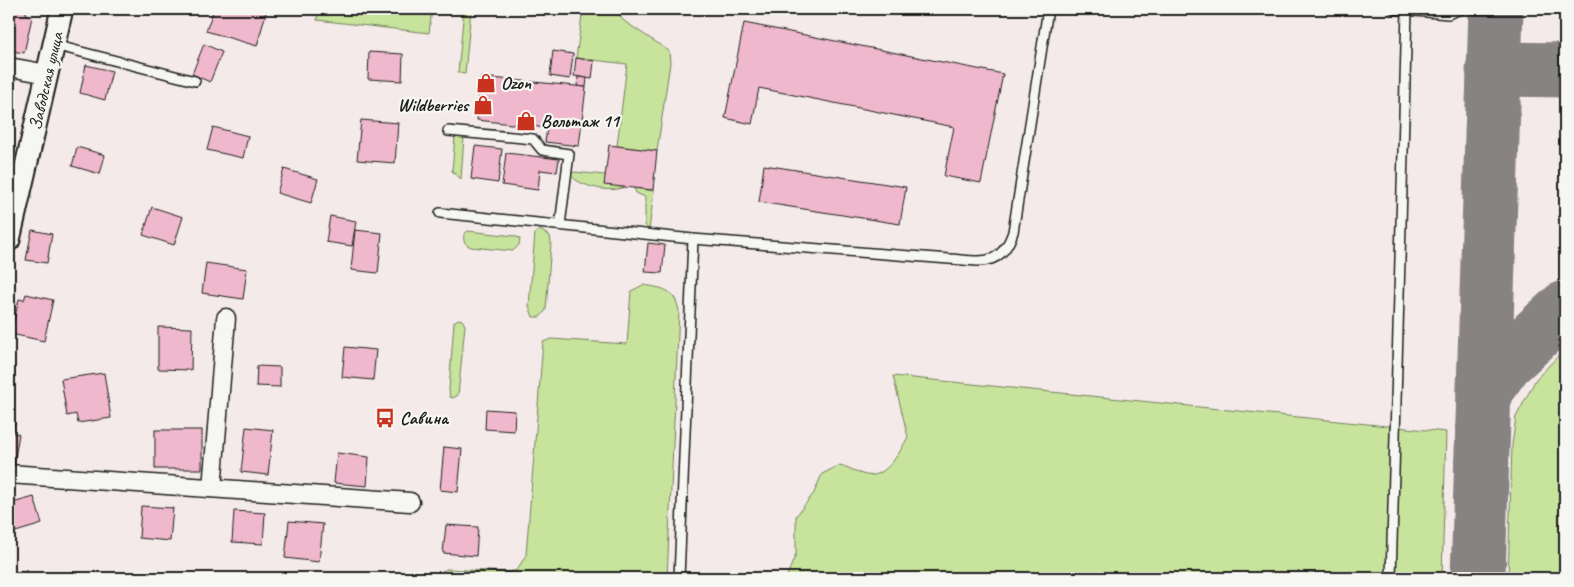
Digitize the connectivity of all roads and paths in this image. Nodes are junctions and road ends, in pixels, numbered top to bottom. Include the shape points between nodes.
1 (62, 9) edge
2 (1048, 9) edge
3 (1394, 9) edge
4 (1461, 9) edge
5 (1407, 11) junction
6 (54, 45) junction
7 (9, 67) edge
8 (48, 74) junction
9 (196, 81) dead end
10 (448, 131) dead end
11 (440, 213) dead end
12 (560, 225) junction
13 (693, 239) junction
14 (9, 240) edge
15 (226, 318) dead end
16 (9, 474) edge
17 (212, 488) junction
18 (410, 502) dead end
19 (679, 578) edge
20 (1391, 578) edge

1 - 6 street, Заводская улица
2 - 13 lane via 1013,232 1008,248 996,258 949,259
3 - 5 lane
4 - 5 lane via 1448,14
5 - 20 lane
6 - 8 street, Заводская улица
6 - 9 lane
7 - 8 street
8 - 14 street, Заводская улица
10 - 12 lane via 533,139 542,150 569,154
11 - 12 lane
12 - 13 lane
13 - 19 lane
15 - 17 street
16 - 17 street
17 - 18 street

